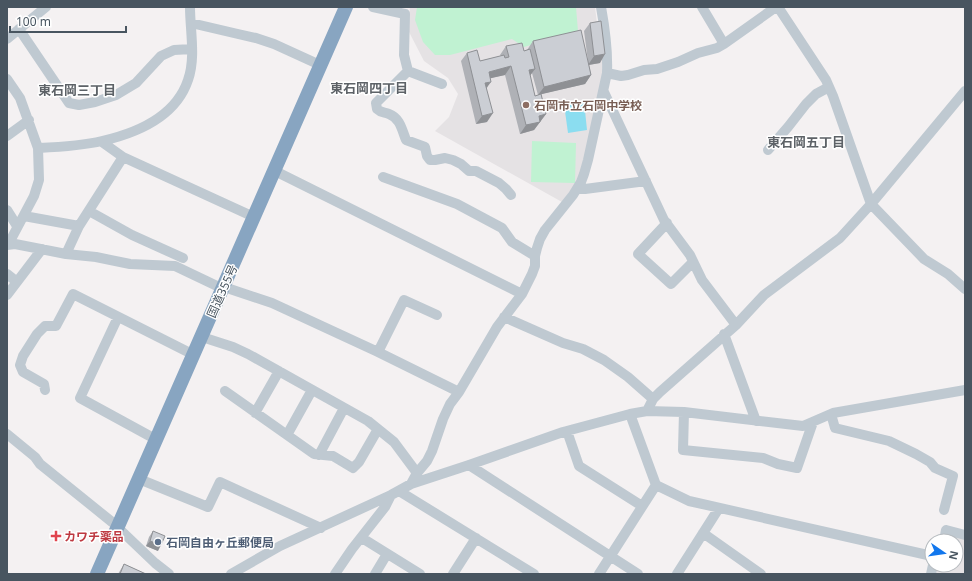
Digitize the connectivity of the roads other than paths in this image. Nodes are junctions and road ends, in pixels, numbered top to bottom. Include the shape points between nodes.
1 (46, 7) edge
2 (190, 7) edge
3 (346, 7) edge
4 (373, 7) edge
5 (601, 7) edge
6 (702, 7) edge
7 (777, 7) edge
8 (191, 23) junction
9 (19, 29) junction
10 (7, 38) edge
11 (724, 44) junction
12 (192, 49) junction
13 (320, 65) junction
14 (408, 71) junction
15 (607, 73) junction
16 (7, 79) edge
17 (442, 84) dead end
18 (829, 87) junction
19 (965, 91) edge
20 (604, 92) junction
21 (29, 120) junction
22 (7, 136) edge
23 (102, 142) junction
24 (38, 148) junction
25 (768, 150) dead end
26 (124, 157) junction
27 (275, 171) junction
28 (383, 177) dead end
29 (646, 181) junction
30 (577, 189) junction
31 (511, 195) dead end
32 (871, 204) junction
33 (7, 210) edge
34 (89, 211) junction
35 (24, 216) junction
36 (254, 217) junction
37 (667, 223) junction
38 (17, 226) junction
39 (79, 226) junction
40 (7, 245) edge
41 (42, 249) junction
42 (66, 254) junction
43 (535, 256) junction
44 (183, 258) dead end
45 (693, 262) junction
46 (7, 274) edge
47 (17, 282) junction
48 (223, 287) junction
49 (965, 289) edge
50 (522, 294) junction
51 (7, 295) edge
52 (437, 315) dead end
53 (118, 317) junction
54 (504, 317) junction
55 (736, 325) junction
56 (724, 334) junction
57 (202, 337) junction
58 (378, 352) junction
59 (194, 355) junction
60 (279, 372) junction
61 (45, 390) dead end
62 (312, 390) junction
63 (965, 390) edge
64 (225, 391) dead end
65 (459, 392) junction
66 (653, 399) junction
67 (344, 408) junction
68 (647, 411) junction
69 (684, 412) junction
70 (255, 413) junction
71 (630, 414) junction
72 (831, 414) junction
73 (756, 420) junction
74 (813, 422) junction
75 (378, 429) junction
76 (568, 431) junction
77 (7, 434) edge
78 (287, 435) junction
79 (157, 440) junction
80 (318, 455) junction
81 (469, 465) junction
82 (417, 473) junction
83 (139, 479) junction
84 (411, 484) junction
85 (656, 485) junction
86 (395, 493) junction
87 (642, 506) junction
88 (719, 508) junction
89 (944, 510) dead end
90 (118, 527) junction
91 (321, 528) junction
92 (703, 533) junction
93 (945, 533) edge
94 (957, 533) edge
95 (362, 538) junction
96 (476, 538) junction
97 (387, 554) junction
98 (924, 554) edge
99 (610, 556) junction
100 (97, 574) edge
101 (169, 574) edge
102 (231, 574) edge
103 (335, 574) edge
104 (375, 574) edge
105 (420, 574) edge
106 (453, 574) edge
107 (534, 574) edge
108 (599, 574) edge
109 (638, 574) edge
110 (677, 574) edge
111 (761, 574) edge

1 - 9 street
2 - 8 street
3 - 13 highway, 国道355号
4 - 14 street via 405,14 404,55
5 - 15 street via 607,47
6 - 11 street
7 - 11 street
7 - 18 street
8 - 12 street
8 - 13 street via 256,38
9 - 10 street
9 - 12 street via 70,103 79,105 116,95 136,83 161,56 174,50
11 - 15 street via 657,69 621,76
12 - 23 street via 189,80 176,103 166,113 141,128
13 - 27 highway, 国道355号
14 - 17 street
14 - 31 street via 376,103 377,109 398,120 406,140 425,147 430,160 454,160 469,171 476,171 499,183
15 - 20 street
16 - 21 street via 20,98
18 - 25 street via 811,99
18 - 32 street
19 - 32 street
20 - 29 street
20 - 30 street via 588,160
21 - 22 street
21 - 24 street
23 - 24 street
23 - 26 street
24 - 35 street via 39,180
26 - 34 street
26 - 36 street
27 - 36 highway, 国道355号
27 - 50 street
28 - 43 street via 457,204 502,228 512,242
29 - 30 street
29 - 37 street
30 - 43 street via 545,230
32 - 49 street via 924,259 948,274
32 - 55 street via 840,238 764,295
33 - 38 street
34 - 39 street
34 - 44 street via 132,235
35 - 38 street
35 - 39 street
36 - 48 highway, 国道355号
37 - 45 street
37 - 45 street via 638,254 671,284
38 - 40 street
39 - 42 street
40 - 41 street
41 - 42 street
41 - 47 street
42 - 48 street via 130,264 175,266
43 - 50 street via 534,270
45 - 55 street via 702,280
46 - 47 street
47 - 51 street
48 - 57 highway, 国道355号
48 - 58 street via 272,303
50 - 54 street
52 - 58 street via 404,300
53 - 59 street
53 - 61 street via 73,294 56,326 45,326 37,334 20,365 23,372 44,384
53 - 79 street via 80,398
54 - 65 street
54 - 66 street via 604,360
55 - 56 street
56 - 66 street
56 - 73 street
57 - 59 highway, 国道355号
57 - 60 street via 233,347
58 - 65 street
59 - 79 highway, 国道355号
60 - 62 street
60 - 70 street
62 - 67 street
62 - 78 street
63 - 72 street
64 - 70 street
65 - 82 street via 443,418 427,461
66 - 68 street
67 - 75 street
67 - 80 street
68 - 69 street
68 - 71 street
69 - 73 street
69 - 74 street via 683,450 763,458 797,468
70 - 78 street
71 - 76 street
71 - 85 street
72 - 74 street
72 - 89 street via 835,428 889,441 953,476
73 - 74 street via 803,426
75 - 80 street via 353,468 333,456
75 - 82 street via 394,442
76 - 81 street
76 - 87 street via 579,466
77 - 90 street
78 - 80 street
79 - 83 highway, 国道355号
81 - 84 street
81 - 99 street
82 - 84 street
83 - 90 highway, 国道355号
83 - 91 street via 208,507 220,482
84 - 86 street
85 - 87 street
85 - 88 street via 689,501
86 - 91 street
86 - 95 street
86 - 96 street
87 - 99 street
88 - 92 street
88 - 98 street
90 - 100 highway, 国道355号
90 - 101 street
91 - 102 street via 280,546
92 - 110 street
92 - 111 street
93 - 94 street via 946,530
95 - 97 street
95 - 103 street
96 - 106 street
96 - 107 street
97 - 104 street
97 - 105 street
99 - 108 street
99 - 109 street

